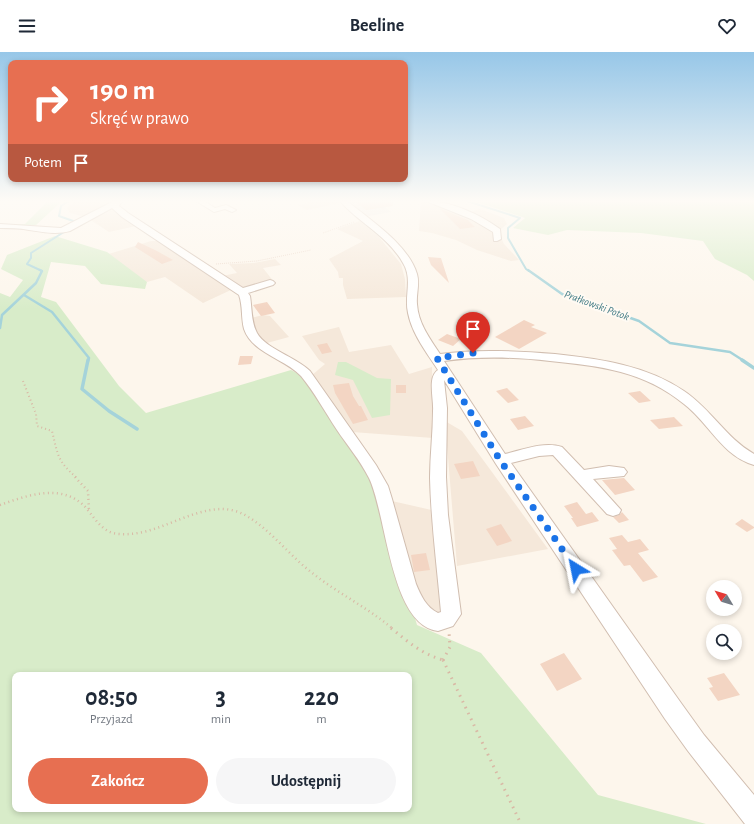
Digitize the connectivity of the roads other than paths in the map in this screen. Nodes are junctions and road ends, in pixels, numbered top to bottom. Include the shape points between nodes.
1 (158, 237) edge
2 (384, 237) edge
3 (270, 284) dead end
4 (241, 292) junction
5 (441, 364) junction
6 (500, 460) junction
7 (754, 460) edge
8 (619, 472) dead end
9 (581, 476) junction
10 (613, 510) dead end
11 (754, 815) edge

1 - 4 street
2 - 5 street via 400,251 410,266 413,278 414,322
3 - 4 street
4 - 5 street via 245,296 254,337 307,375 373,472 386,501 402,569 415,604 426,618 432,621 444,621 451,614 440,515 438,381
5 - 6 street
5 - 7 street via 473,353 507,354 617,366 647,377 680,394 701,411 731,446
6 - 9 street via 539,451 557,450
6 - 11 street via 673,711
8 - 9 street via 598,472
9 - 10 street

